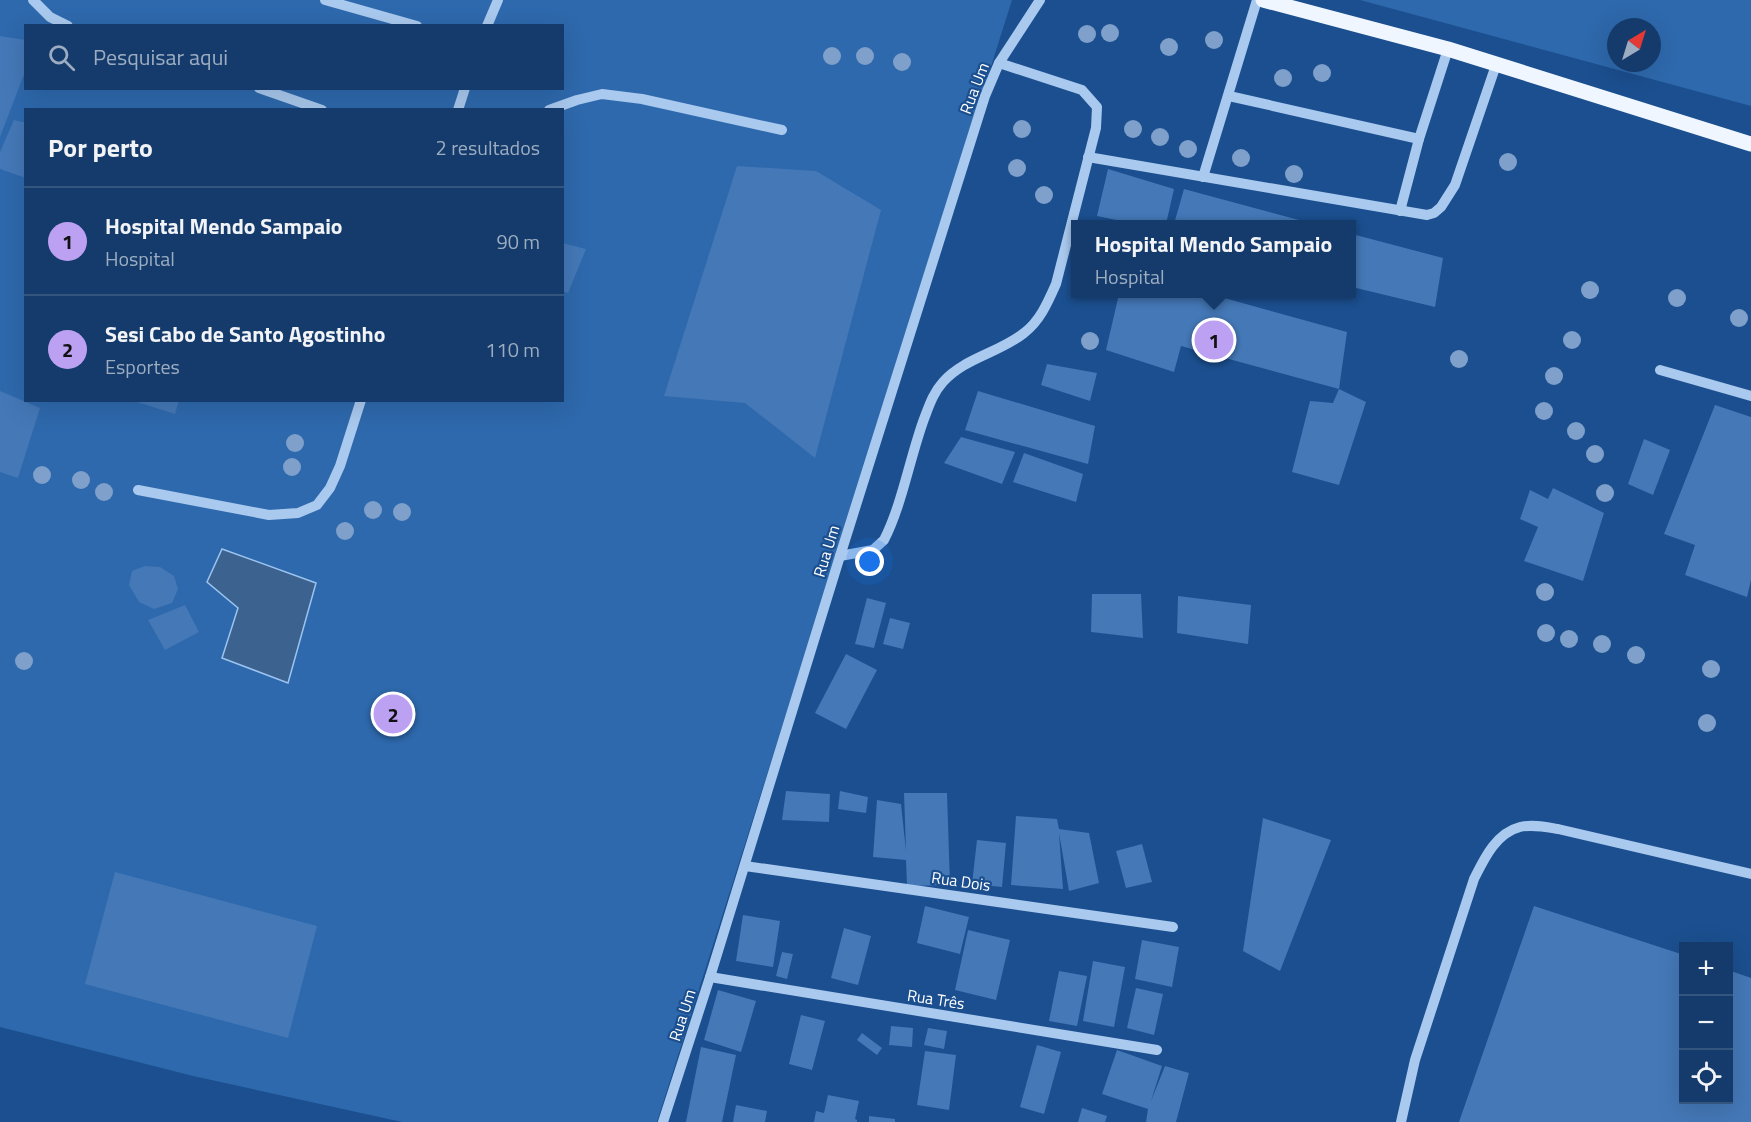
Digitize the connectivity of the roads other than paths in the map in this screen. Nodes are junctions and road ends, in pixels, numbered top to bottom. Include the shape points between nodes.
1 (33, 0) edge
2 (325, 0) edge
3 (498, 0) edge
4 (1040, 0) edge
5 (1257, 0) edge
6 (1263, 0) edge
7 (64, 24) edge
8 (410, 24) edge
9 (488, 24) edge
10 (1448, 49) junction
11 (999, 63) junction
12 (1496, 64) junction
13 (265, 90) edge
14 (464, 90) edge
15 (1229, 96) junction
16 (316, 108) edge
17 (459, 108) edge
18 (555, 108) edge
19 (782, 130) dead end
20 (1419, 139) junction
21 (1751, 144) edge
22 (1088, 157) junction
23 (1203, 177) junction
24 (1400, 211) junction
25 (1072, 220) edge
26 (1071, 224) edge
27 (1660, 370) dead end
28 (1751, 396) edge
29 (360, 402) edge
30 (138, 490) dead end
31 (840, 556) junction
32 (745, 866) junction
33 (1751, 873) edge
34 (1173, 927) dead end
35 (710, 976) junction
36 (1157, 1050) dead end
37 (663, 1122) edge
38 (1401, 1122) edge

1 - 7 street
2 - 8 street
3 - 9 street
4 - 11 street, Rua Um
5 - 15 street
6 - 10 main road
10 - 12 main road
10 - 20 street
11 - 22 street via 1082,90 1092,100 1096,107 1095,128
11 - 31 street, Rua Um via 985,96
12 - 21 main road
12 - 24 street via 1455,185 1446,200 1427,215
13 - 16 street
14 - 17 street
15 - 20 street
15 - 23 street
18 - 19 street via 602,94
20 - 24 street
22 - 23 street
22 - 25 street
23 - 24 street
26 - 31 street via 1056,284 1042,312 1024,333 954,371 933,396 884,540 873,550
27 - 28 street
29 - 30 street via 330,488 317,505 298,513 269,515
31 - 32 street, Rua Um
32 - 34 street, Rua Dois
32 - 35 street, Rua Um
33 - 38 street via 1537,826 1519,827 1501,838 1486,854 1474,879 1415,1060
35 - 36 street, Rua Três
35 - 37 street, Rua Um

